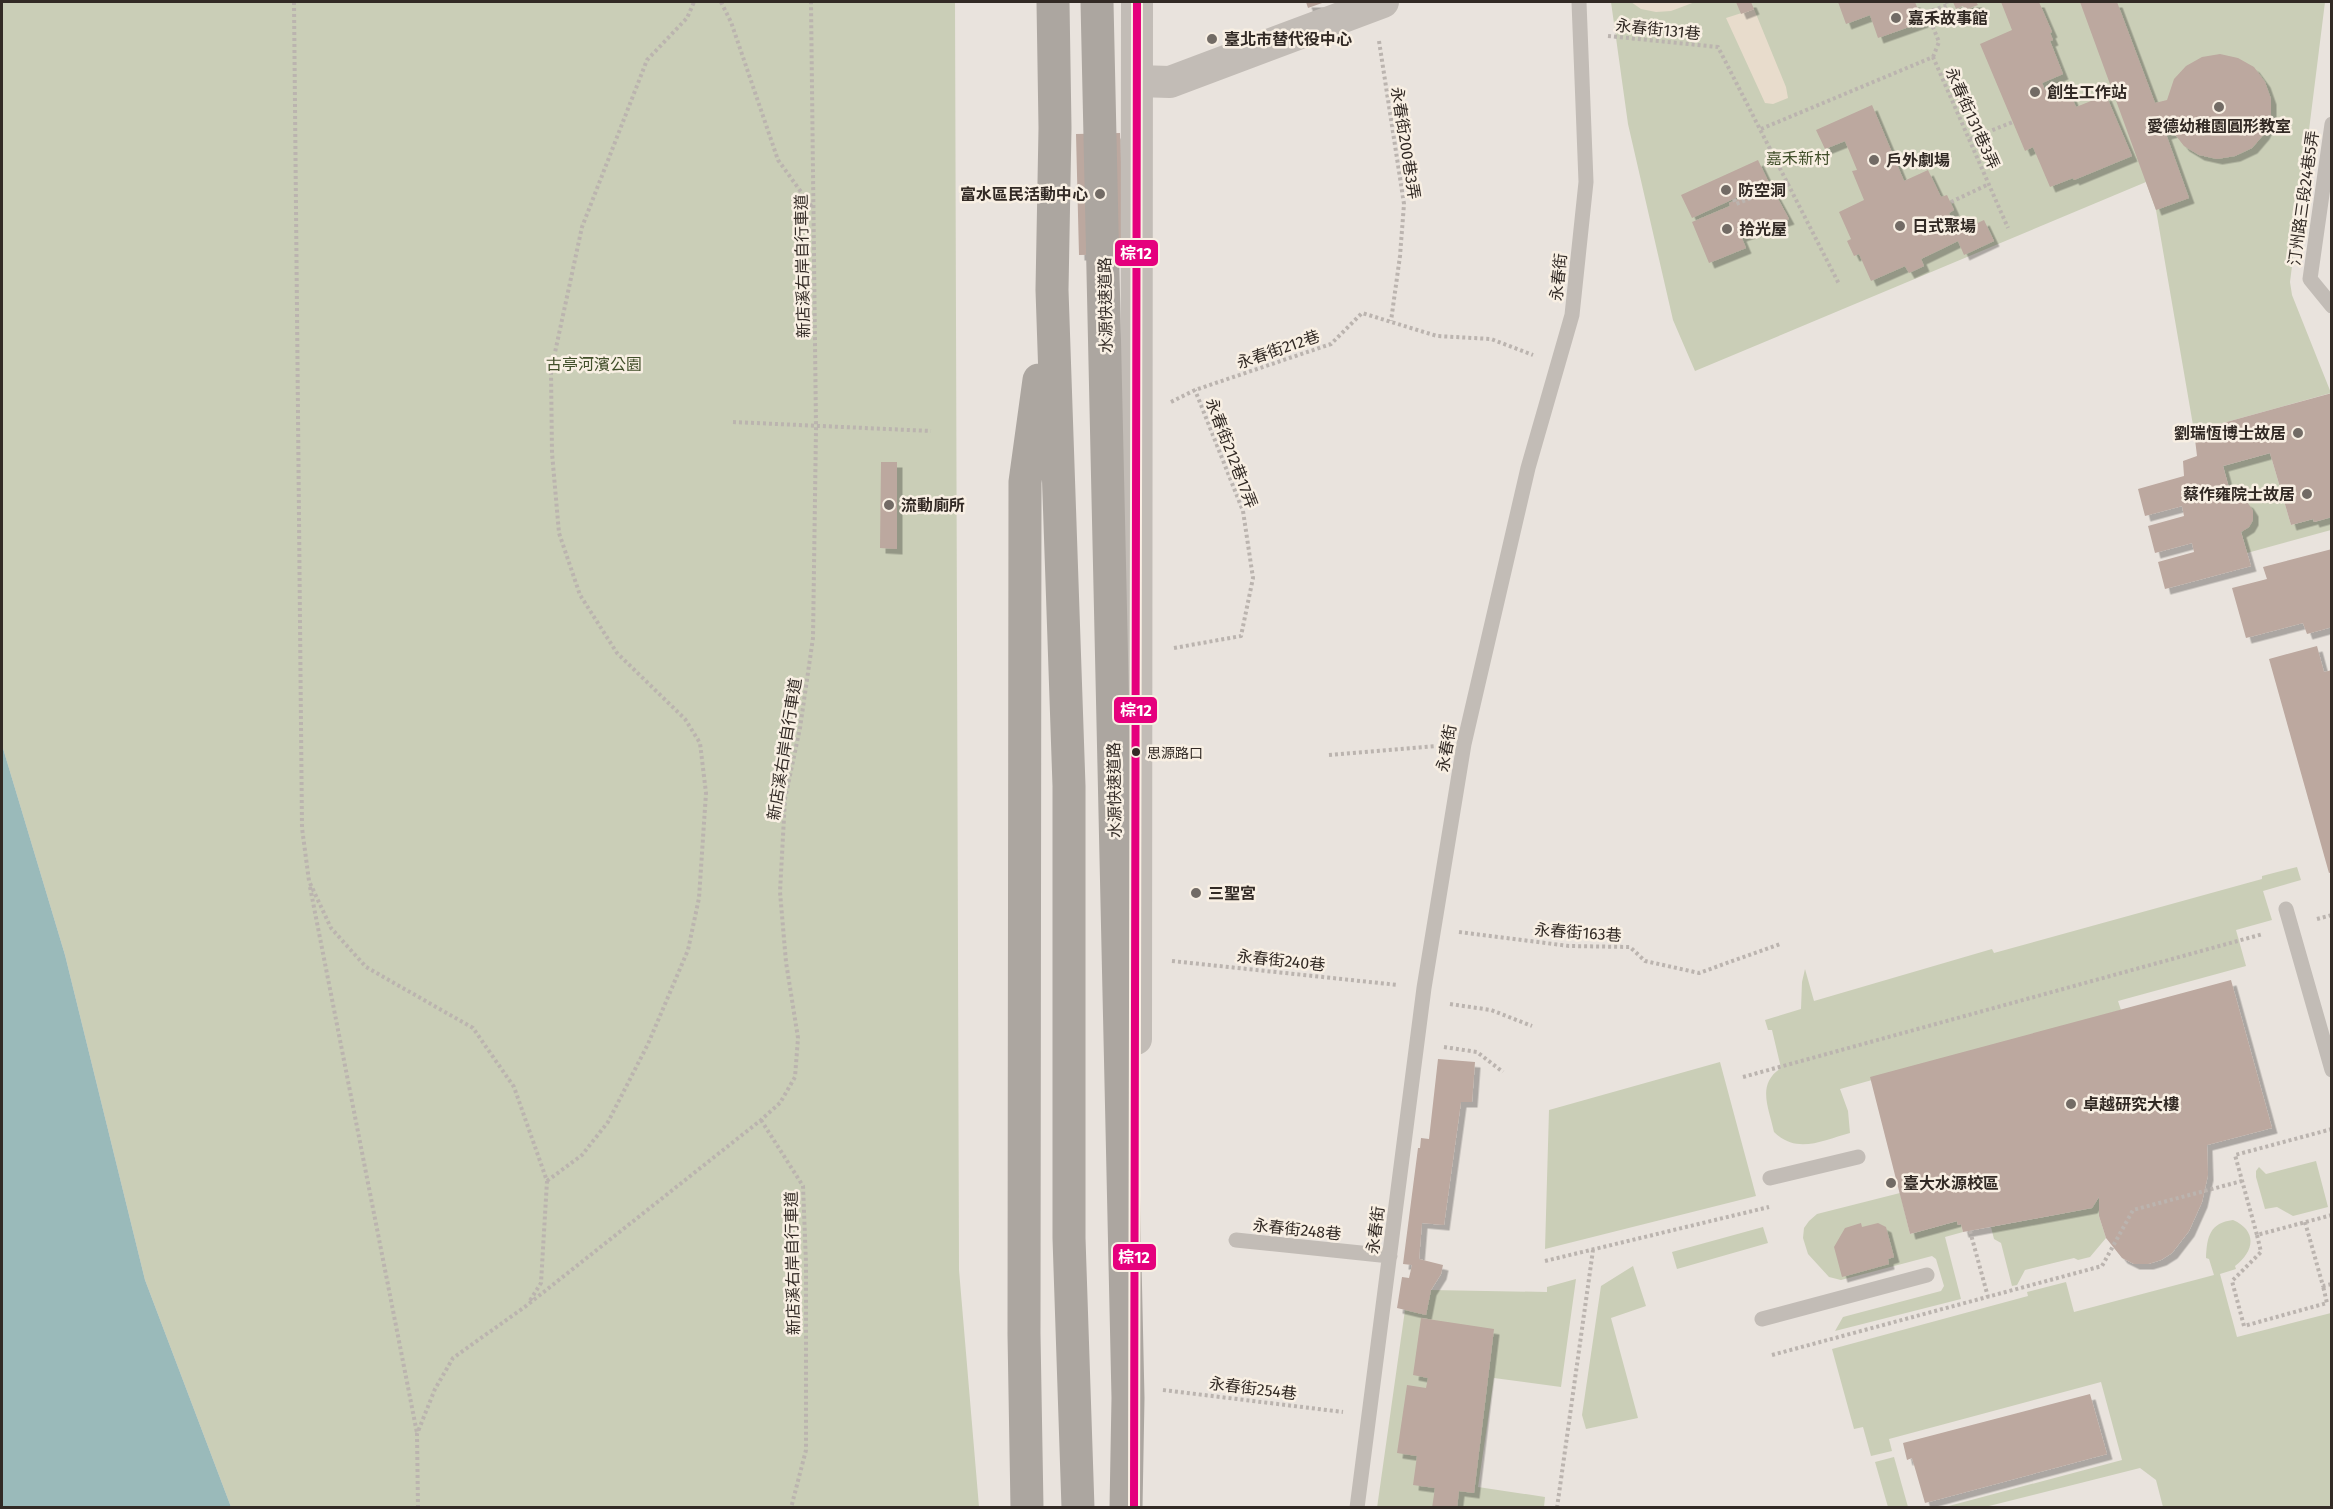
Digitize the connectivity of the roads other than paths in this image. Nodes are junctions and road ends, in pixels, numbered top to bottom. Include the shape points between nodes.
1 (1053, 2) edge
2 (1097, 2) edge
3 (1137, 2) edge
4 (1580, 2) edge
5 (1378, 3) edge
6 (1137, 81) junction
7 (2331, 124) edge
8 (1053, 290) junction
9 (2331, 306) edge
10 (2286, 909) dead end
11 (2331, 1070) edge
12 (1858, 1157) dead end
13 (1770, 1178) dead end
14 (1236, 1240) dead end
15 (1390, 1257) junction
16 (1927, 1275) dead end
17 (1762, 1319) dead end
18 (1027, 1508) edge
19 (1078, 1508) edge
20 (1126, 1508) edge
21 (1134, 1508) edge
22 (1357, 1508) edge

1 - 8 highway
2 - 20 highway, 水源快速道路 via 1128,1386
3 - 6 street
4 - 15 lane, 永春街 via 1586,182 1572,315 1527,468 1464,744 1423,994
5 - 6 street via 1170,82
6 - 21 street
7 - 9 lane, 汀州路三段24巷5弄 via 2310,279
8 - 18 highway via 1025,482
8 - 19 highway via 1069,786 1069,1239
10 - 11 lane
12 - 13 lane
14 - 15 lane, 永春街248巷
15 - 22 lane, 永春街
16 - 17 lane

